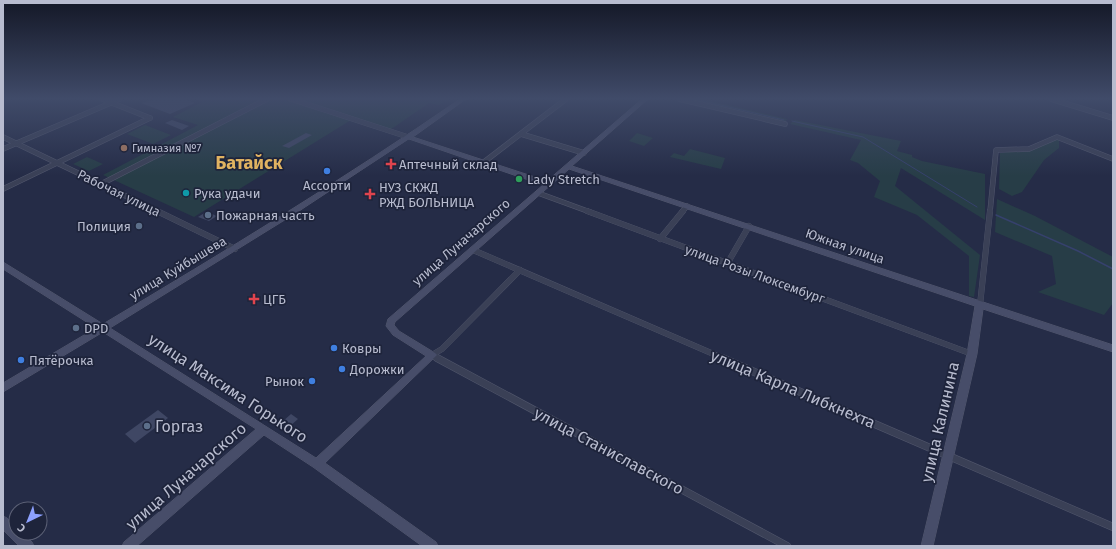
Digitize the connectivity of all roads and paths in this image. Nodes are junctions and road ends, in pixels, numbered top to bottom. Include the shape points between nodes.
1 (59, 125) edge
2 (136, 125) edge
3 (218, 125) edge
4 (370, 125) edge
5 (426, 125) edge
6 (533, 125) edge
7 (616, 125) edge
8 (521, 134) junction
9 (3, 137) edge
10 (408, 137) junction
11 (16, 143) junction
12 (3, 148) edge
13 (584, 153) junction
14 (1113, 159) edge
15 (484, 162) junction
16 (57, 163) junction
17 (568, 166) junction
18 (101, 184) junction
19 (548, 184) junction
20 (3, 189) edge
21 (538, 193) junction
22 (687, 206) junction
23 (749, 226) junction
24 (660, 239) junction
25 (235, 249) junction
26 (473, 250) junction
27 (727, 264) junction
28 (3, 265) edge
29 (520, 270) junction
30 (980, 304) junction
31 (103, 327) junction
32 (1113, 349) edge
33 (972, 354) junction
34 (432, 355) junction
35 (3, 388) edge
36 (264, 429) junction
37 (948, 456) junction
38 (317, 464) junction
39 (3, 522) edge
40 (1113, 527) edge
41 (28, 546) edge
42 (128, 546) edge
43 (432, 546) edge
44 (787, 546) edge
45 (927, 546) edge

1 - 11 street
2 - 16 street
3 - 18 street
4 - 10 street
5 - 10 street, улица Куйбышева
6 - 8 street
7 - 13 street, улица Луначарского
8 - 13 street
8 - 15 street
9 - 11 street, Рабочая улица
10 - 15 street
10 - 25 street, улица Куйбышева
11 - 12 street
11 - 16 street, Рабочая улица
13 - 17 street, улица Луначарского
14 - 30 street via 1057,137 1049,138 1027,149 996,150
15 - 19 street
16 - 18 street, Рабочая улица
16 - 20 street
17 - 19 street, улица Луначарского
17 - 22 street, Южная улица
18 - 25 street, Рабочая улица
19 - 21 street, улица Луначарского
21 - 24 street, улица Розы Люксембург
21 - 26 street, улица Луначарского
22 - 23 street, Южная улица
22 - 24 street
23 - 27 street
23 - 30 street, Южная улица
24 - 27 street, улица Розы Люксембург
25 - 31 street, улица Куйбышева
26 - 29 street, улица Карла Либкнехта
26 - 34 street, улица Луначарского via 391,321 390,326 396,333
27 - 33 street, улица Розы Люксембург
28 - 31 street, улица Максима Горького
29 - 34 street via 442,349
29 - 37 street, улица Карла Либкнехта
30 - 32 street, Южная улица
30 - 33 street, улица Калинина
31 - 35 street, улица Куйбышева
31 - 36 street, улица Максима Горького
33 - 37 street, улица Калинина
34 - 38 street
34 - 44 street, улица Станиславского
36 - 38 street, улица Максима Горького
36 - 42 street, улица Луначарского
37 - 40 street, улица Карла Либкнехта
37 - 45 street, улица Калинина
38 - 43 street, улица Максима Горького
39 - 41 street

